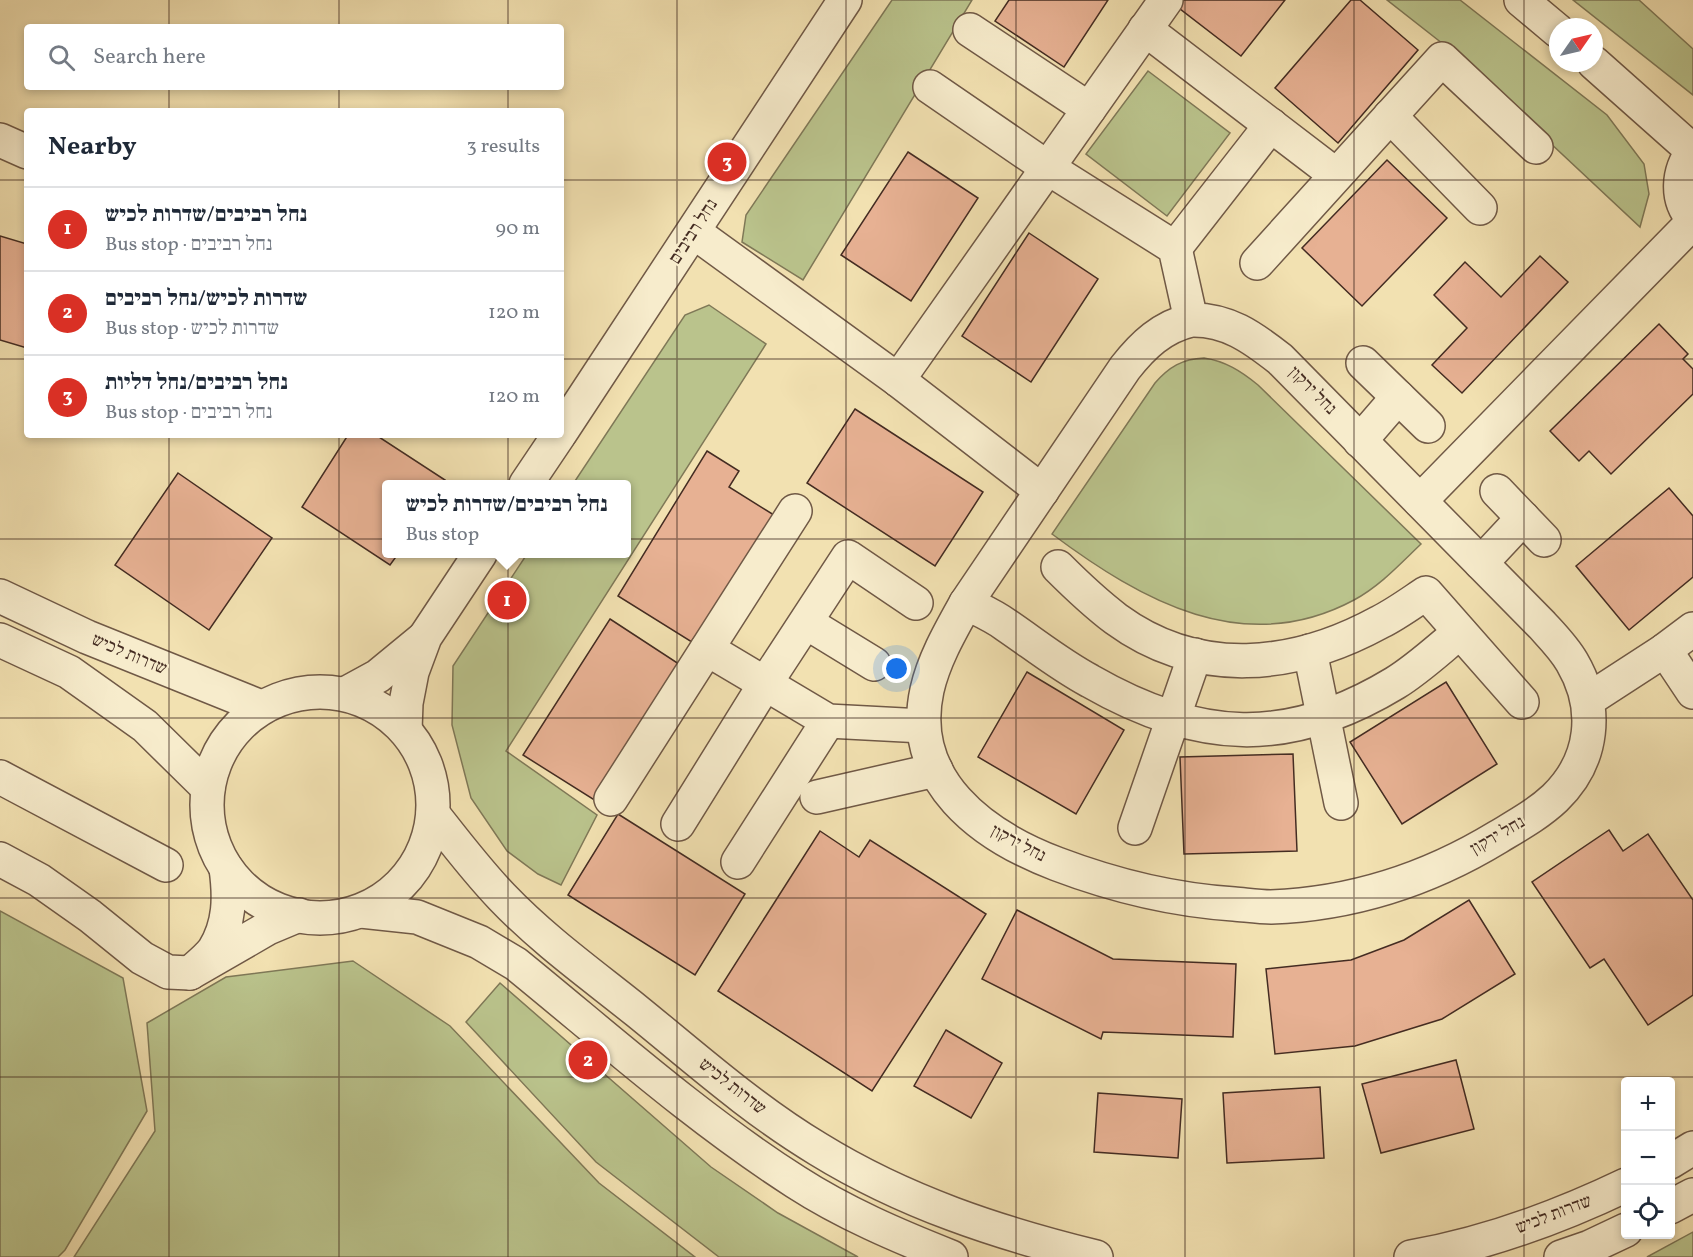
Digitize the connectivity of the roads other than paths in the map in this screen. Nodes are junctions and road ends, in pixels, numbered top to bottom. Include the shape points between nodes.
1 (1166, 0) edge
2 (1521, 0) edge
3 (834, 4) edge
4 (1549, 23) edge
5 (1145, 29) junction
6 (970, 30) dead end
7 (1603, 71) edge
8 (930, 87) dead end
9 (1089, 109) junction
10 (1390, 116) junction
11 (1271, 125) junction
12 (0, 140) edge
13 (1536, 147) dead end
14 (24, 151) edge
15 (1693, 151) edge
16 (1048, 168) junction
17 (1336, 175) junction
18 (1480, 208) dead end
19 (1693, 220) edge
20 (694, 232) junction
21 (1175, 248) junction
22 (1257, 263) dead end
23 (1191, 320) junction
24 (1363, 363) dead end
25 (898, 380) junction
26 (1398, 397) junction
27 (1428, 426) dead end
28 (564, 428) edge
29 (557, 438) edge
30 (1360, 441) junction
31 (529, 480) edge
32 (1042, 491) junction
33 (1497, 491) dead end
34 (1420, 501) junction
35 (795, 512) dead end
36 (477, 558) edge
37 (1481, 563) junction
38 (1058, 567) dead end
39 (0, 596) edge
40 (916, 603) dead end
41 (966, 603) junction
42 (807, 623) junction
43 (1693, 628) edge
44 (1460, 632) junction
45 (425, 637) junction
46 (0, 640) edge
47 (707, 649) junction
48 (1665, 650) junction
49 (1310, 651) junction
50 (1195, 655) junction
51 (874, 664) dead end
52 (765, 684) junction
53 (1693, 692) edge
54 (345, 694) junction
55 (1588, 700) junction
56 (1522, 702) dead end
57 (261, 707) junction
58 (1323, 717) junction
59 (1173, 719) junction
60 (828, 721) junction
61 (923, 726) junction
62 (405, 730) junction
63 (936, 770) junction
64 (0, 777) edge
65 (208, 788) junction
66 (817, 797) dead end
67 (611, 799) dead end
68 (1341, 803) dead end
69 (433, 814) junction
70 (678, 824) dead end
71 (1135, 828) dead end
72 (0, 859) edge
73 (738, 862) dead end
74 (166, 865) dead end
75 (226, 868) junction
76 (361, 911) junction
77 (299, 915) junction
78 (190, 973) junction
79 (1693, 1148) edge
80 (1675, 1159) edge
81 (1621, 1187) edge
82 (1693, 1195) edge
83 (1675, 1205) edge
84 (1621, 1232) edge
85 (951, 1257) edge
86 (1096, 1257) edge
87 (1411, 1257) edge
88 (1561, 1257) edge

1 - 5 street
2 - 4 street
3 - 20 street, נחל רביבים
5 - 9 street
5 - 11 street
6 - 9 street
7 - 15 street
8 - 16 street
9 - 16 street
10 - 13 street via 1442,59
10 - 17 street
10 - 18 street
11 - 17 street
11 - 21 street
12 - 14 street
15 - 19 street via 1682,171 1680,186
16 - 21 street
16 - 25 street
17 - 22 street
19 - 34 street
20 - 25 street
20 - 28 street, נחל רביבים
21 - 23 street
23 - 30 street, נחל ירקון via 1223,324 1260,342
23 - 32 street, נחל ירקון via 1162,331 1137,353
24 - 26 street
25 - 32 street
26 - 27 street
26 - 30 street
29 - 31 street, נחל רביבים
30 - 34 street, נחל ירקון
32 - 41 street, נחל ירקון
33 - 37 street via 1534,529
34 - 37 street, נחל ירקון
35 - 47 street
36 - 45 street
37 - 55 street, נחל ירקון via 1558,643 1571,661
38 - 50 street via 1117,620 1149,639
39 - 57 street, שדרות לכיש via 108,646
40 - 42 street via 848,557
41 - 59 street via 1005,624 1089,681 1134,705
41 - 61 street, נחל ירקון via 938,658 927,690
42 - 51 street
42 - 52 street
43 - 48 street
44 - 49 street via 1426,593 1380,622
44 - 56 street
44 - 58 street via 1397,682 1339,713
45 - 54 street via 378,676
45 - 62 street via 412,672
46 - 65 street via 69,672 146,726
47 - 52 street
47 - 67 street
48 - 53 street
48 - 55 street
49 - 50 street via 1254,662
49 - 58 street
50 - 59 street
52 - 60 street
52 - 70 street
54 - 57 street via 302,693
54 - 62 street via 372,704
55 - 63 street, נחל ירקון via 1589,740 1582,760 1556,798 1534,815 1433,872 1384,889 1314,903 1270,907 1204,902 1091,877 1036,856 991,832 963,809
57 - 65 street via 239,725 221,748
58 - 59 street via 1284,728 1231,730
58 - 68 street
59 - 71 street
60 - 61 street
60 - 73 street
61 - 63 street, נחל ירקון via 927,751
62 - 69 street via 420,752 429,776
63 - 66 street
64 - 74 street
65 - 75 street via 210,832
69 - 76 street via 428,838 415,866 392,893
69 - 86 street, שדרות לכיש via 503,898 540,932 748,1102 810,1143 903,1195 966,1220
72 - 78 street via 39,880 142,957 168,972
75 - 77 street via 257,899
75 - 78 street via 230,899 226,921 213,951
76 - 77 street via 326,918
76 - 85 street via 417,917 479,942 516,964 725,1134 798,1183 886,1231
77 - 78 street via 268,928
79 - 80 street
81 - 87 street, שדרות לכיש via 1524,1228 1447,1251
82 - 83 street
84 - 88 street

